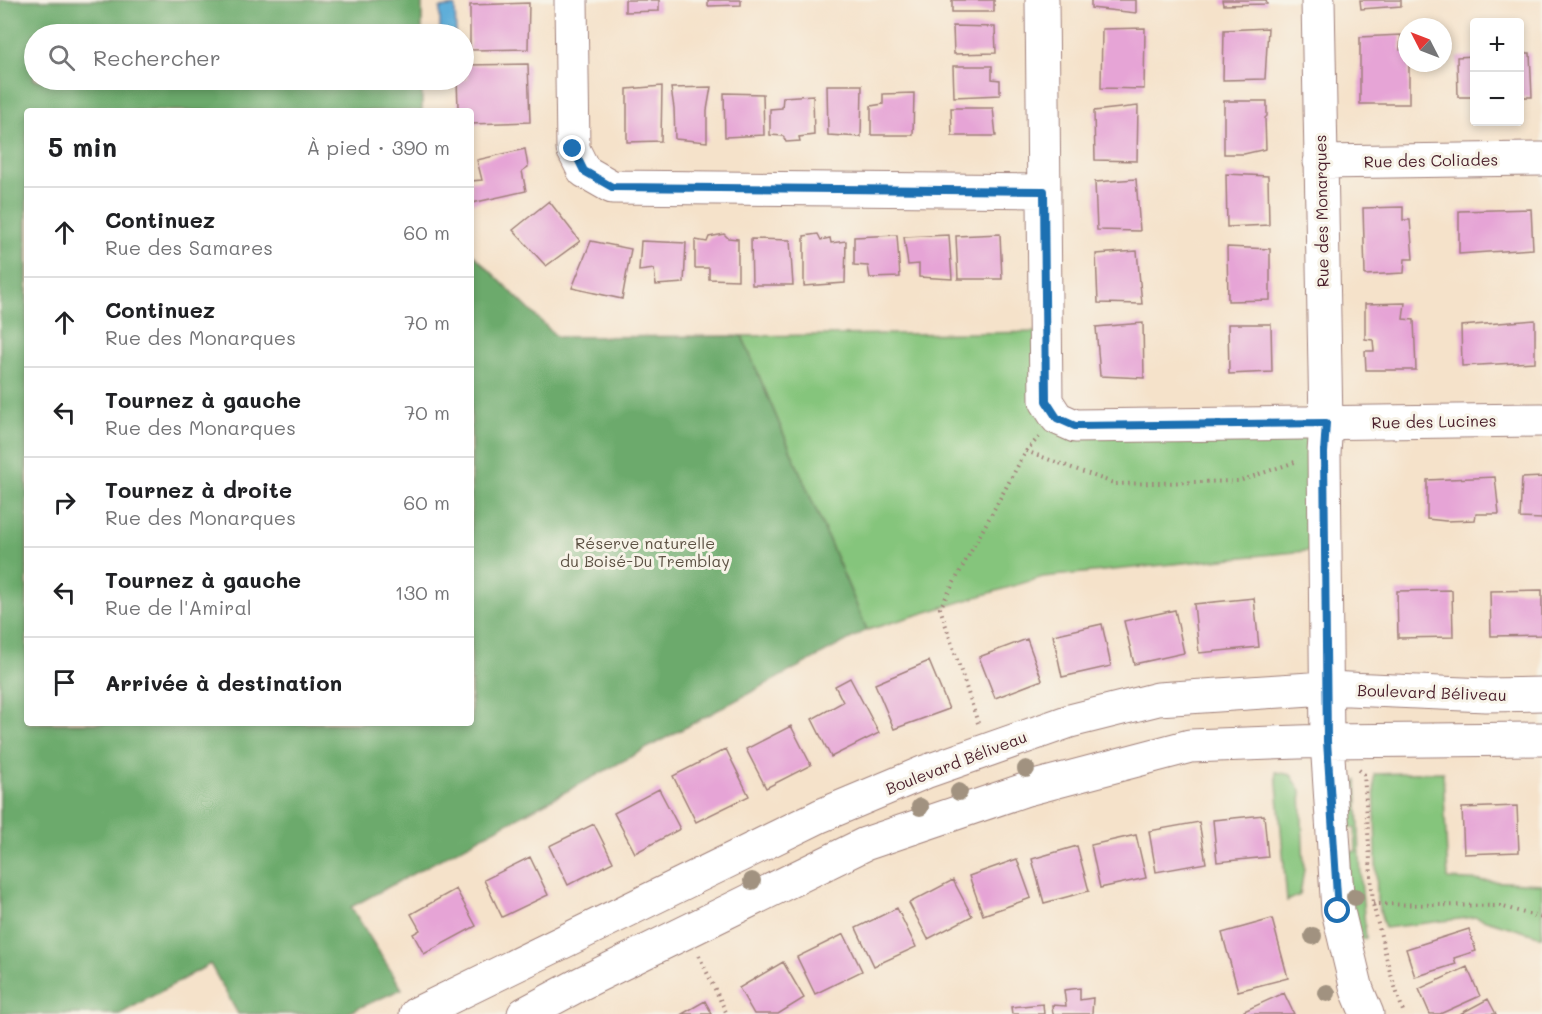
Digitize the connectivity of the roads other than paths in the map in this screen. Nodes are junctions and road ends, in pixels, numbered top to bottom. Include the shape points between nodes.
1 (571, 0) edge
2 (1042, 0) edge
3 (1318, 0) edge
4 (1542, 159) edge
5 (1320, 162) junction
6 (1044, 191) junction
7 (1542, 420) edge
8 (1325, 438) junction
9 (1326, 688) junction
10 (1542, 694) edge
11 (1542, 739) edge
12 (1327, 741) junction
13 (417, 1014) edge
14 (524, 1014) edge
15 (1367, 1014) edge

1 - 6 street via 573,149 584,171 612,187
2 - 6 street
3 - 5 street, Rue des Monarques
4 - 5 street, Rue des Coliades
5 - 8 street, Rue des Monarques
6 - 8 street via 1046,401 1057,418 1075,426
7 - 8 street, Rue des Lucines
8 - 9 street, Rue des Monarques
9 - 10 street, Boulevard Béliveau
9 - 12 street, Rue des Monarques
9 - 13 street, Boulevard Béliveau via 1158,699 1070,721 987,749 820,816
11 - 12 street
12 - 14 street via 1190,746 1027,789 865,844
12 - 15 street, Rue des Monarques via 1338,911 1357,990

